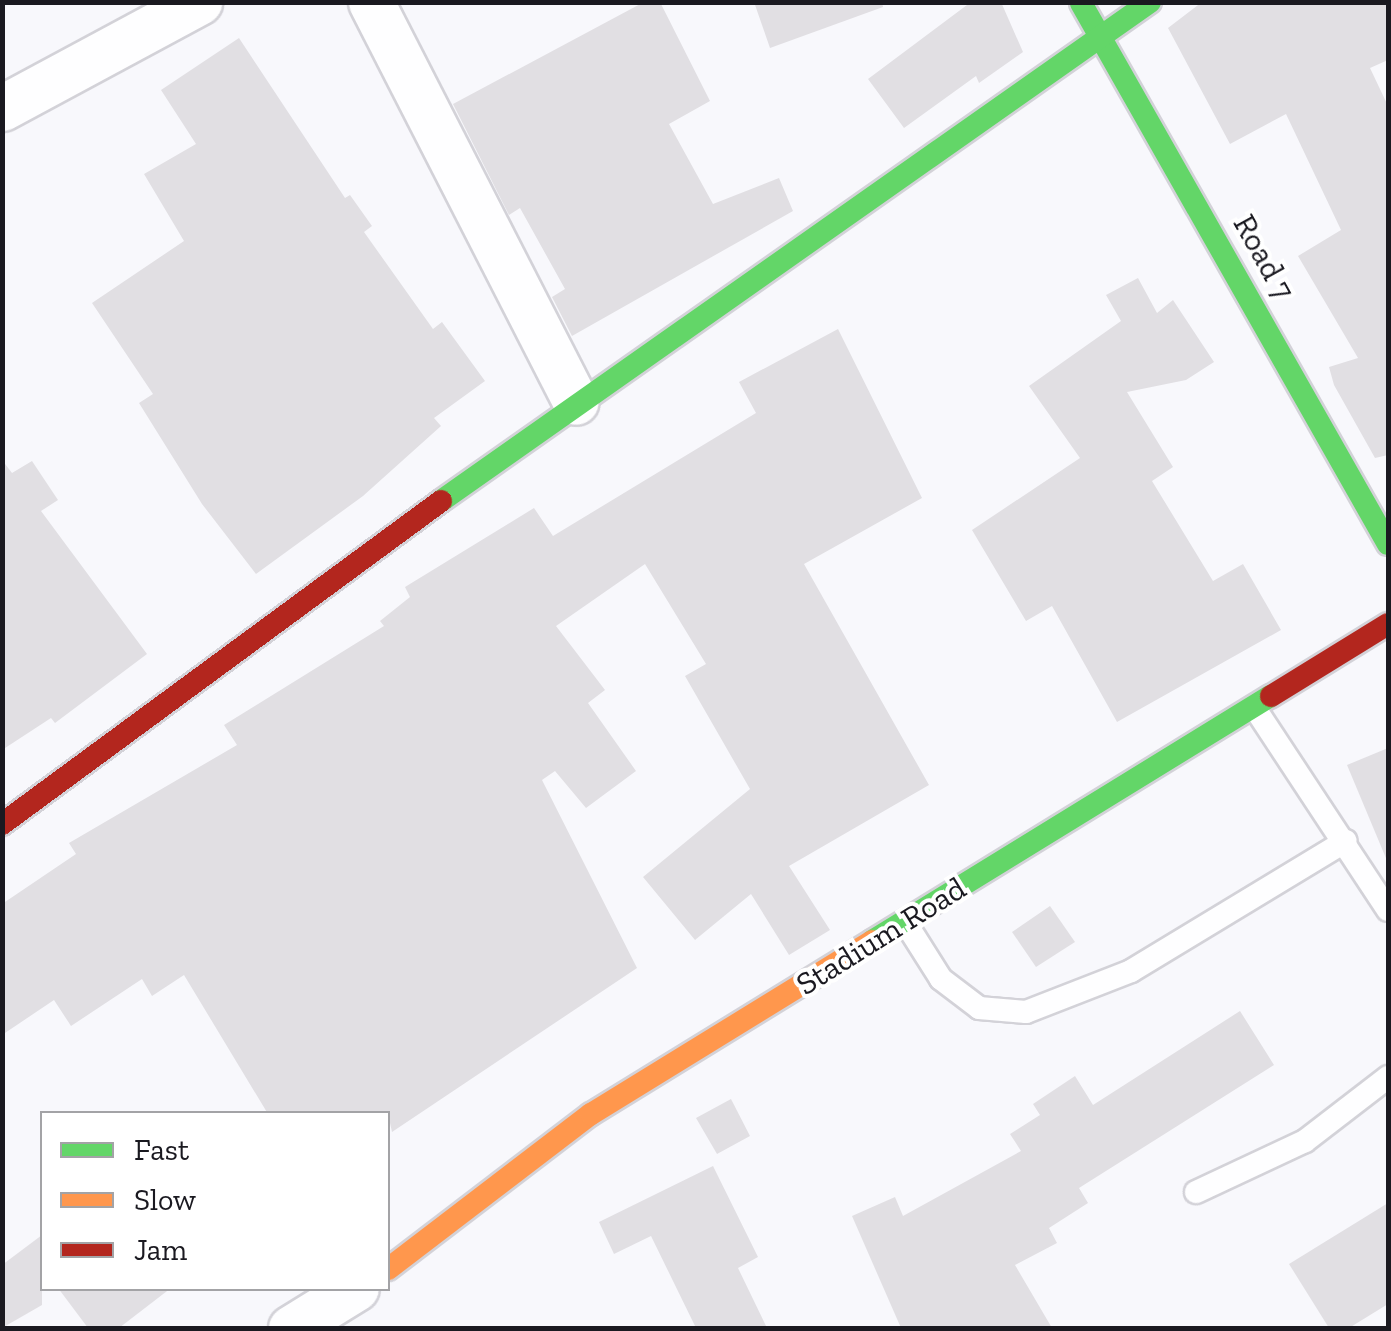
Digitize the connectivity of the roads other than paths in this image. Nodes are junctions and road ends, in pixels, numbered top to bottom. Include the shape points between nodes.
1 (199, 2) edge
2 (371, 2) edge
3 (1081, 2) edge
4 (1150, 2) edge
5 (1100, 33) junction
6 (2, 108) edge
7 (576, 402) junction
8 (1388, 544) edge
9 (1388, 624) edge
10 (1254, 708) junction
11 (2, 824) edge
12 (1346, 840) junction
13 (1388, 910) edge
14 (905, 922) junction
15 (1388, 1077) edge
16 (1196, 1192) dead end
17 (390, 1267) edge
18 (351, 1291) edge
19 (291, 1328) edge

1 - 6 street
2 - 7 street
3 - 5 street, Road 7
4 - 5 street
5 - 7 street
5 - 8 street, Road 7
7 - 11 street
9 - 10 street, Stadium Road
10 - 12 lane
10 - 14 street, Stadium Road
12 - 13 lane
12 - 14 lane via 1131,971 1026,1012 979,1008 954,989
14 - 17 street, Stadium Road via 592,1114
15 - 16 lane via 1305,1141
18 - 19 street

